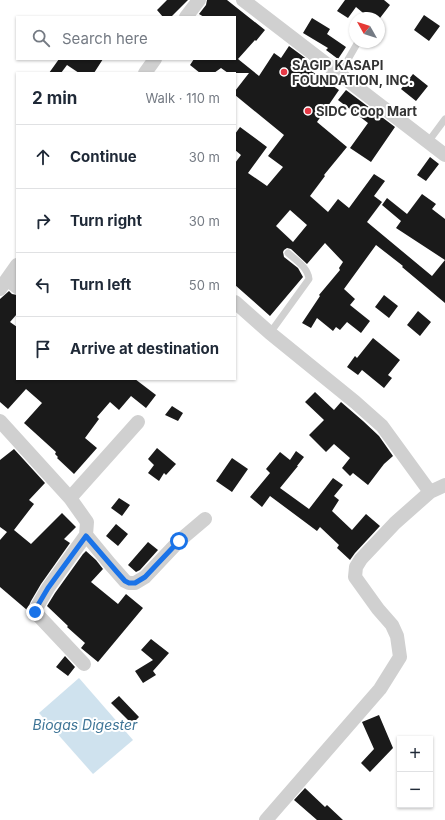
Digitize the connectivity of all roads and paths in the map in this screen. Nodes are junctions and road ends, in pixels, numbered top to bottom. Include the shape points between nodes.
1 (199, 0) edge
2 (243, 0) edge
3 (187, 16) edge
4 (355, 48) edge
5 (154, 60) edge
6 (146, 72) edge
7 (339, 75) junction
8 (445, 119) edge
9 (428, 142) junction
10 (445, 156) edge
11 (288, 253) dead end
12 (16, 267) edge
13 (8, 285) edge
14 (236, 303) edge
15 (270, 333) junction
16 (0, 421) edge
17 (138, 422) dead end
18 (445, 485) edge
19 (430, 492) junction
20 (70, 498) junction
21 (204, 519) dead end
22 (86, 536) junction
23 (84, 664) dead end
24 (266, 820) edge

1 - 3 street
2 - 7 street
4 - 7 lane
5 - 6 street
7 - 9 street
8 - 9 lane
9 - 10 street
11 - 15 lane via 302,265 309,279
12 - 13 street
14 - 15 street
15 - 19 street via 382,426
16 - 20 street
17 - 20 street
18 - 19 street
19 - 24 street via 394,523 356,567 355,577 392,625 397,636 400,657 380,689
20 - 22 street via 87,522
21 - 22 street via 145,577 135,583 125,581
22 - 23 street via 48,588 35,612

